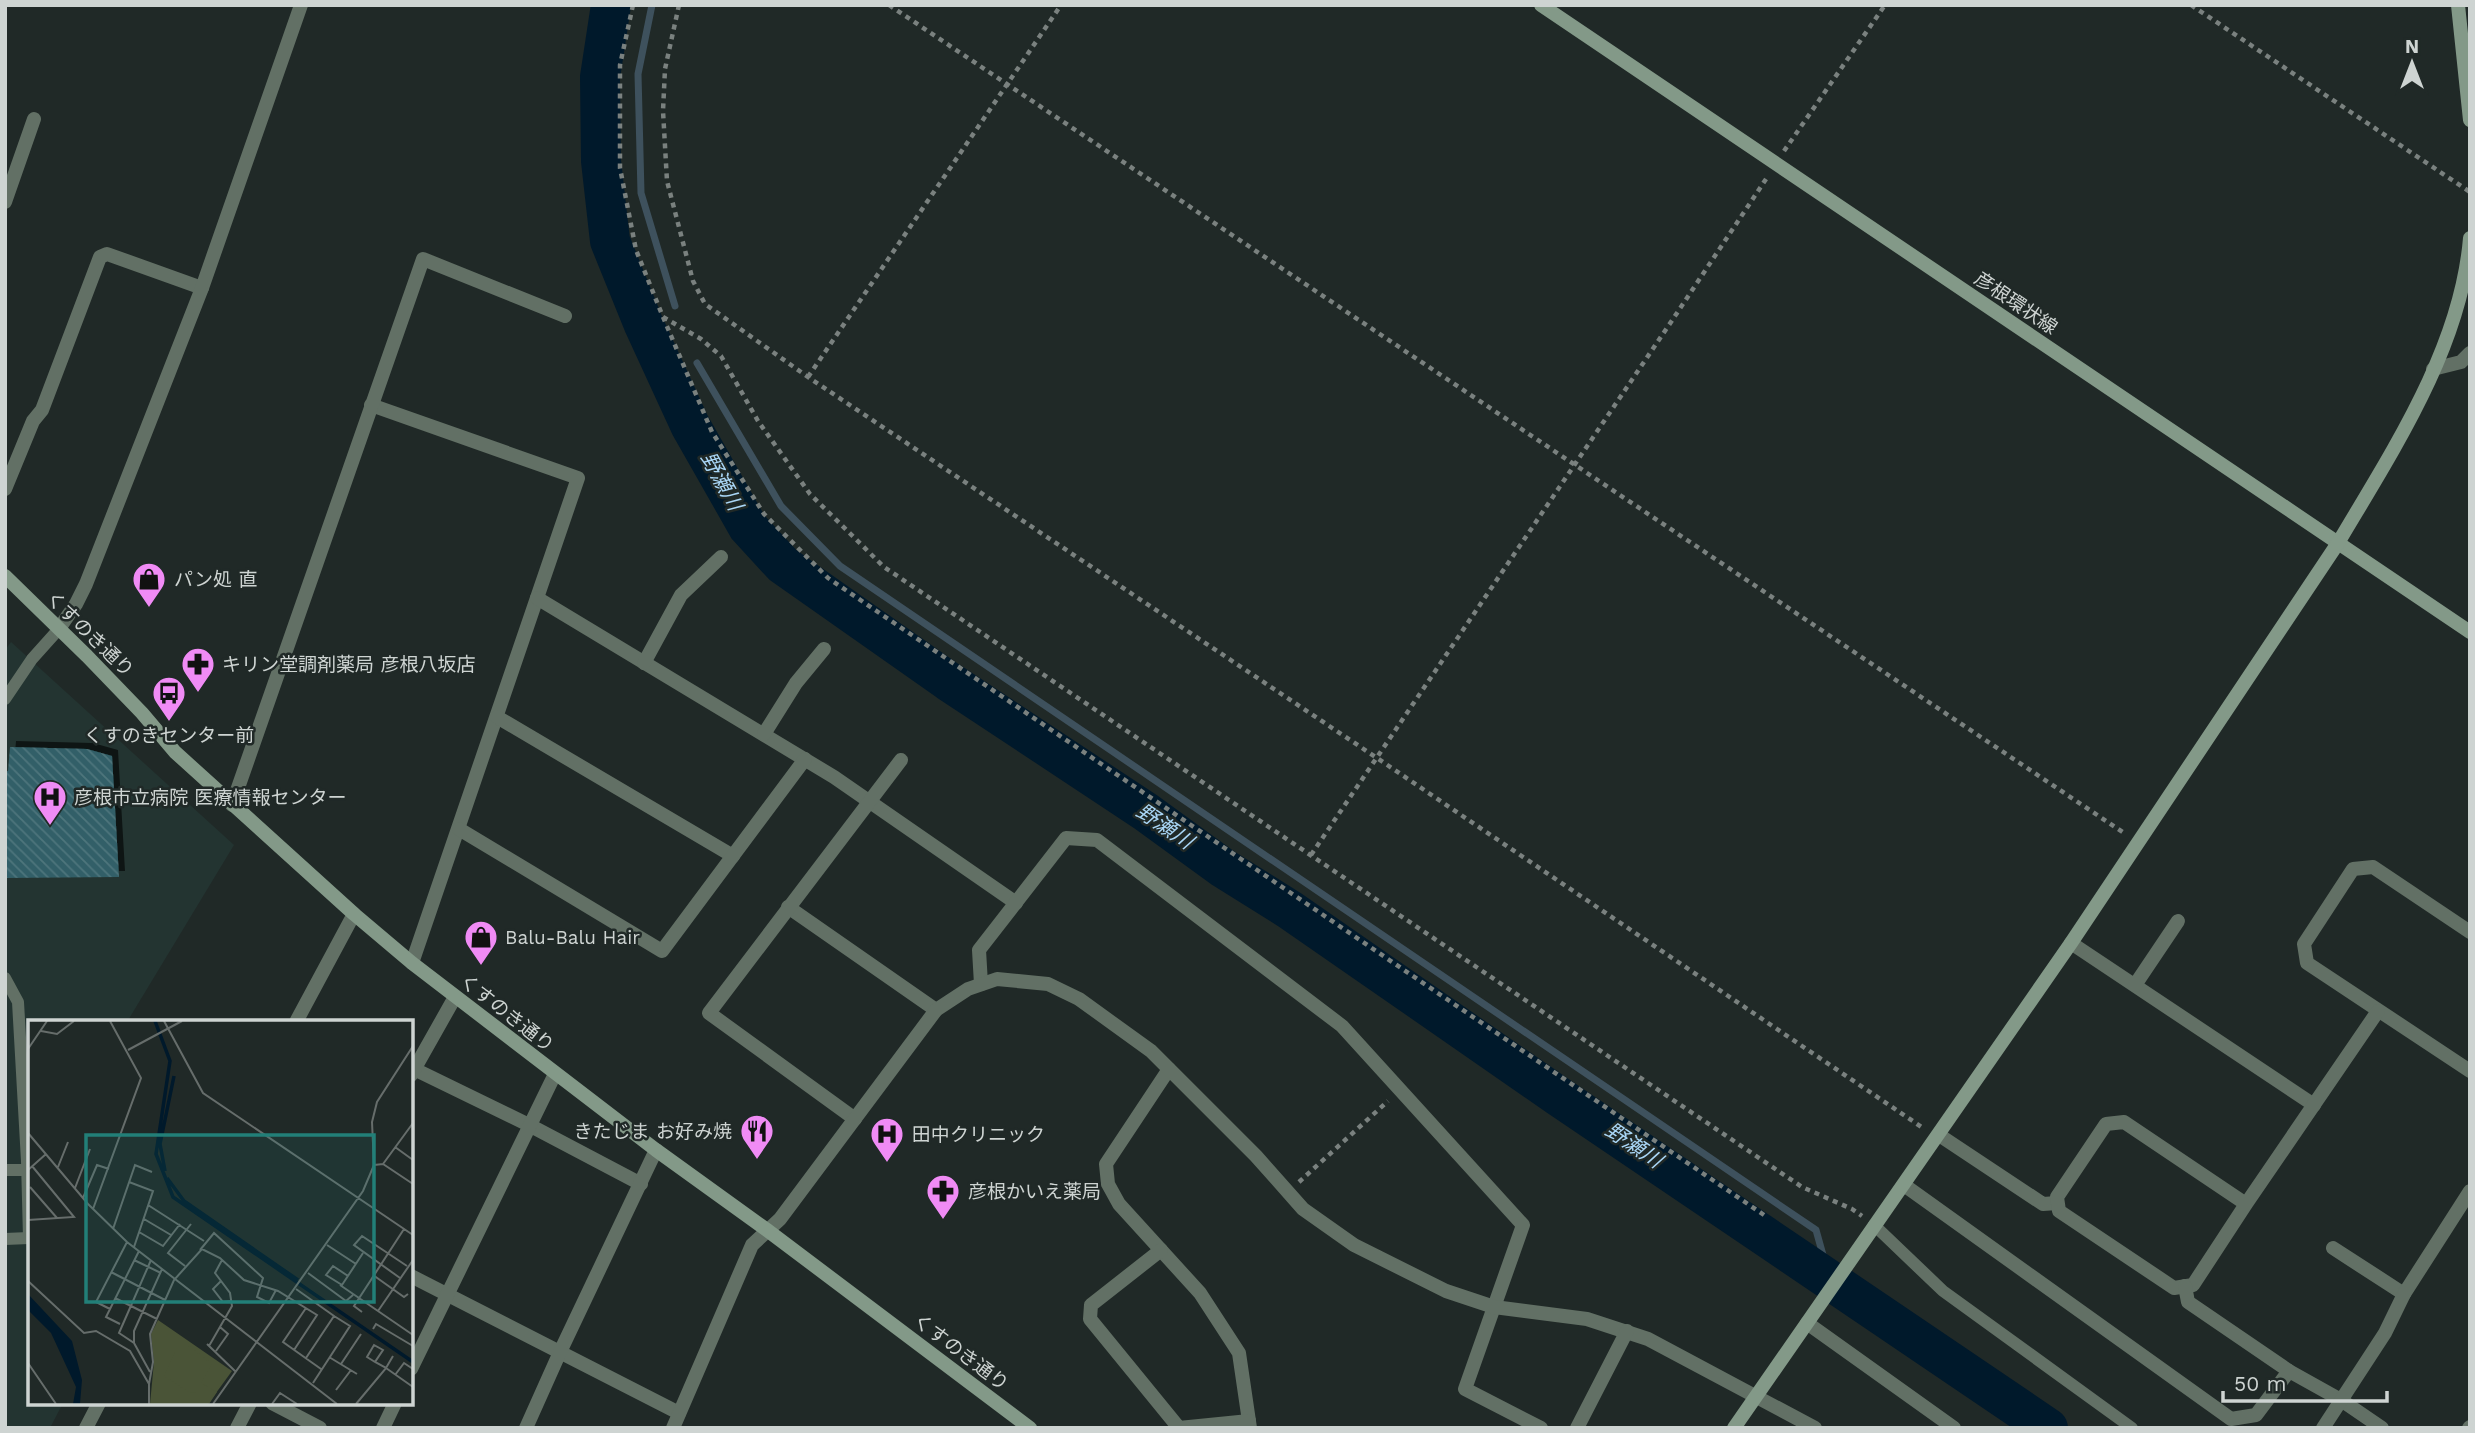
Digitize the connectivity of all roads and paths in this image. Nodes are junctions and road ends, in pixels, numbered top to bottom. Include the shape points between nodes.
1 (301, 5) edge
2 (633, 5) edge
3 (679, 5) edge
4 (889, 5) edge
5 (1061, 5) edge
6 (1541, 5) edge
7 (1885, 5) edge
8 (2191, 5) edge
9 (2458, 5) edge
10 (1008, 86) junction
11 (34, 120) dead end
12 (2470, 120) edge
13 (1776, 163) junction
14 (2470, 192) edge
15 (5, 202) edge
16 (2470, 238) edge
17 (2469, 256) edge
18 (202, 288) junction
19 (565, 316) dead end
20 (663, 317) junction
21 (2470, 353) edge
22 (2433, 369) junction
23 (808, 377) junction
24 (371, 405) junction
25 (1574, 466) junction
26 (5, 489) edge
27 (2338, 543) junction
28 (721, 557) dead end
29 (5, 576) edge
30 (537, 598) junction
31 (58, 630) junction
32 (2470, 632) edge
33 (824, 649) dead end
34 (644, 663) junction
35 (5, 699) edge
36 (497, 717) junction
37 (764, 734) junction
38 (1377, 758) junction
39 (805, 759) junction
40 (901, 760) dead end
41 (869, 801) junction
42 (232, 806) junction
43 (459, 829) junction
44 (2138, 842) junction
45 (1311, 855) junction
46 (733, 856) junction
47 (1016, 903) junction
48 (789, 907) junction
49 (354, 914) junction
50 (2178, 921) dead end
51 (2470, 932) edge
52 (2071, 943) junction
53 (412, 963) junction
54 (5, 978) edge
55 (981, 984) junction
56 (2135, 985) junction
57 (455, 997) junction
58 (936, 1010) junction
59 (2378, 1011) junction
60 (297, 1020) edge
61 (1169, 1069) junction
62 (2470, 1071) edge
63 (413, 1072) edge
64 (555, 1074) junction
65 (1400, 1090) junction
66 (2314, 1105) junction
67 (855, 1119) junction
68 (529, 1125) junction
69 (1939, 1135) junction
70 (656, 1150) junction
71 (5, 1170) edge
72 (27, 1170) junction
73 (641, 1184) junction
74 (1903, 1185) junction
75 (1288, 1192) junction
76 (2467, 1200) edge
77 (2057, 1203) junction
78 (28, 1204) edge
79 (2246, 1204) junction
80 (1764, 1215) dead end
81 (1871, 1229) junction
82 (767, 1230) junction
83 (28, 1238) edge
84 (5, 1239) edge
85 (2333, 1248) dead end
86 (1161, 1250) junction
87 (413, 1277) edge
88 (2185, 1286) junction
89 (447, 1294) junction
90 (2404, 1294) junction
91 (1494, 1307) junction
92 (1807, 1322) junction
93 (1627, 1331) junction
94 (560, 1352) junction
95 (413, 1365) edge
96 (2289, 1371) junction
97 (1756, 1394) junction
98 (2341, 1400) junction
99 (98, 1405) edge
100 (249, 1405) edge
101 (276, 1405) edge
102 (394, 1405) edge
103 (679, 1413) junction
104 (1250, 1424) edge
105 (86, 1428) edge
106 (237, 1428) edge
107 (320, 1428) edge
108 (383, 1428) edge
109 (526, 1428) edge
110 (673, 1428) edge
111 (1030, 1428) edge
112 (1541, 1428) edge
113 (1577, 1428) edge
114 (1734, 1428) edge
115 (1815, 1428) edge
116 (1954, 1428) edge
117 (2132, 1428) edge
118 (2323, 1428) edge
119 (2382, 1428) edge

1 - 18 street
2 - 20 path via 620,65 620,168 636,250
3 - 23 path via 665,69 663,122 667,181 693,281 705,304
4 - 10 path
5 - 10 path
6 - 13 street, 彦根環状線
7 - 13 path
8 - 14 path
9 - 12 street
10 - 23 path
10 - 25 path
11 - 15 street
13 - 25 path
13 - 27 street, 彦根環状線
16 - 17 street
17 - 22 street via 2447,342
18 - 26 street via 107,254 100,257 43,410 33,421
18 - 31 street via 86,584
19 - 24 street via 423,260
20 - 45 path via 721,356 758,421 810,494 884,567
20 - 80 path via 712,432 764,514 828,578
21 - 22 street via 2461,362
22 - 27 street
23 - 38 path
24 - 30 street via 578,478
24 - 42 street
25 - 38 path
25 - 44 path
27 - 32 street, 彦根環状線
27 - 44 street
28 - 34 street via 681,595
29 - 31 street, くすのき通り
30 - 34 street
30 - 36 street
31 - 35 lane
31 - 42 street, くすのき通り
33 - 37 street
34 - 37 street
36 - 43 street
36 - 46 street
37 - 39 street
38 - 45 path
38 - 69 path
39 - 41 street
39 - 46 street
40 - 41 street
41 - 47 street
41 - 48 street
42 - 49 street, くすのき通り
43 - 46 street via 662,951
43 - 53 street
44 - 52 street
45 - 81 path via 1802,1187 1852,1209
47 - 55 street via 979,950
47 - 65 street via 1066,838 1097,840 1342,1027
48 - 58 street
48 - 67 street via 709,1013
49 - 53 street, くすのき通り
49 - 60 street
50 - 56 street
51 - 59 street via 2373,867 2353,869 2304,944 2307,963
52 - 56 street
52 - 69 street
53 - 57 street, くすのき通り
54 - 72 lane via 18,1002
55 - 58 street
55 - 61 street via 997,979 1048,984 1079,999
56 - 66 street
57 - 63 street
57 - 64 street, くすのき通り
58 - 67 street
59 - 62 street
59 - 66 street
61 - 75 street
61 - 86 street via 1107,1164 1108,1184 1119,1204
63 - 68 street
64 - 68 street
64 - 70 street, くすのき通り
65 - 75 path
65 - 91 street via 1523,1225
66 - 79 street
67 - 82 street
68 - 73 street
68 - 89 street
69 - 74 street
69 - 77 street via 2043,1204
70 - 73 street
70 - 82 street, くすのき通り
71 - 72 lane
72 - 78 lane
73 - 94 street
74 - 81 street
74 - 96 street via 2231,1419 2256,1415
75 - 91 street via 1303,1209 1354,1245 1446,1291
76 - 90 street
77 - 79 street via 2106,1124 2124,1122
77 - 88 street via 2059,1211 2174,1288
79 - 88 street via 2193,1285
81 - 92 street
81 - 117 lane via 1943,1291
82 - 103 street via 752,1244
82 - 111 street, くすのき通り
83 - 84 lane
85 - 90 street
86 - 104 street via 1200,1293 1239,1353
86 - 104 street via 1091,1305 1090,1319 1179,1428
87 - 89 street
88 - 96 street via 2188,1302
89 - 94 street
89 - 95 street
90 - 98 street via 2385,1333
91 - 93 street via 1587,1319
91 - 112 street via 1465,1388
92 - 97 street
92 - 116 street
93 - 97 street
93 - 113 street
94 - 103 street
94 - 109 street
96 - 98 street
97 - 114 street
97 - 115 street
98 - 118 street
98 - 119 street
99 - 105 street
100 - 106 street
101 - 107 street
102 - 108 street
103 - 110 street

